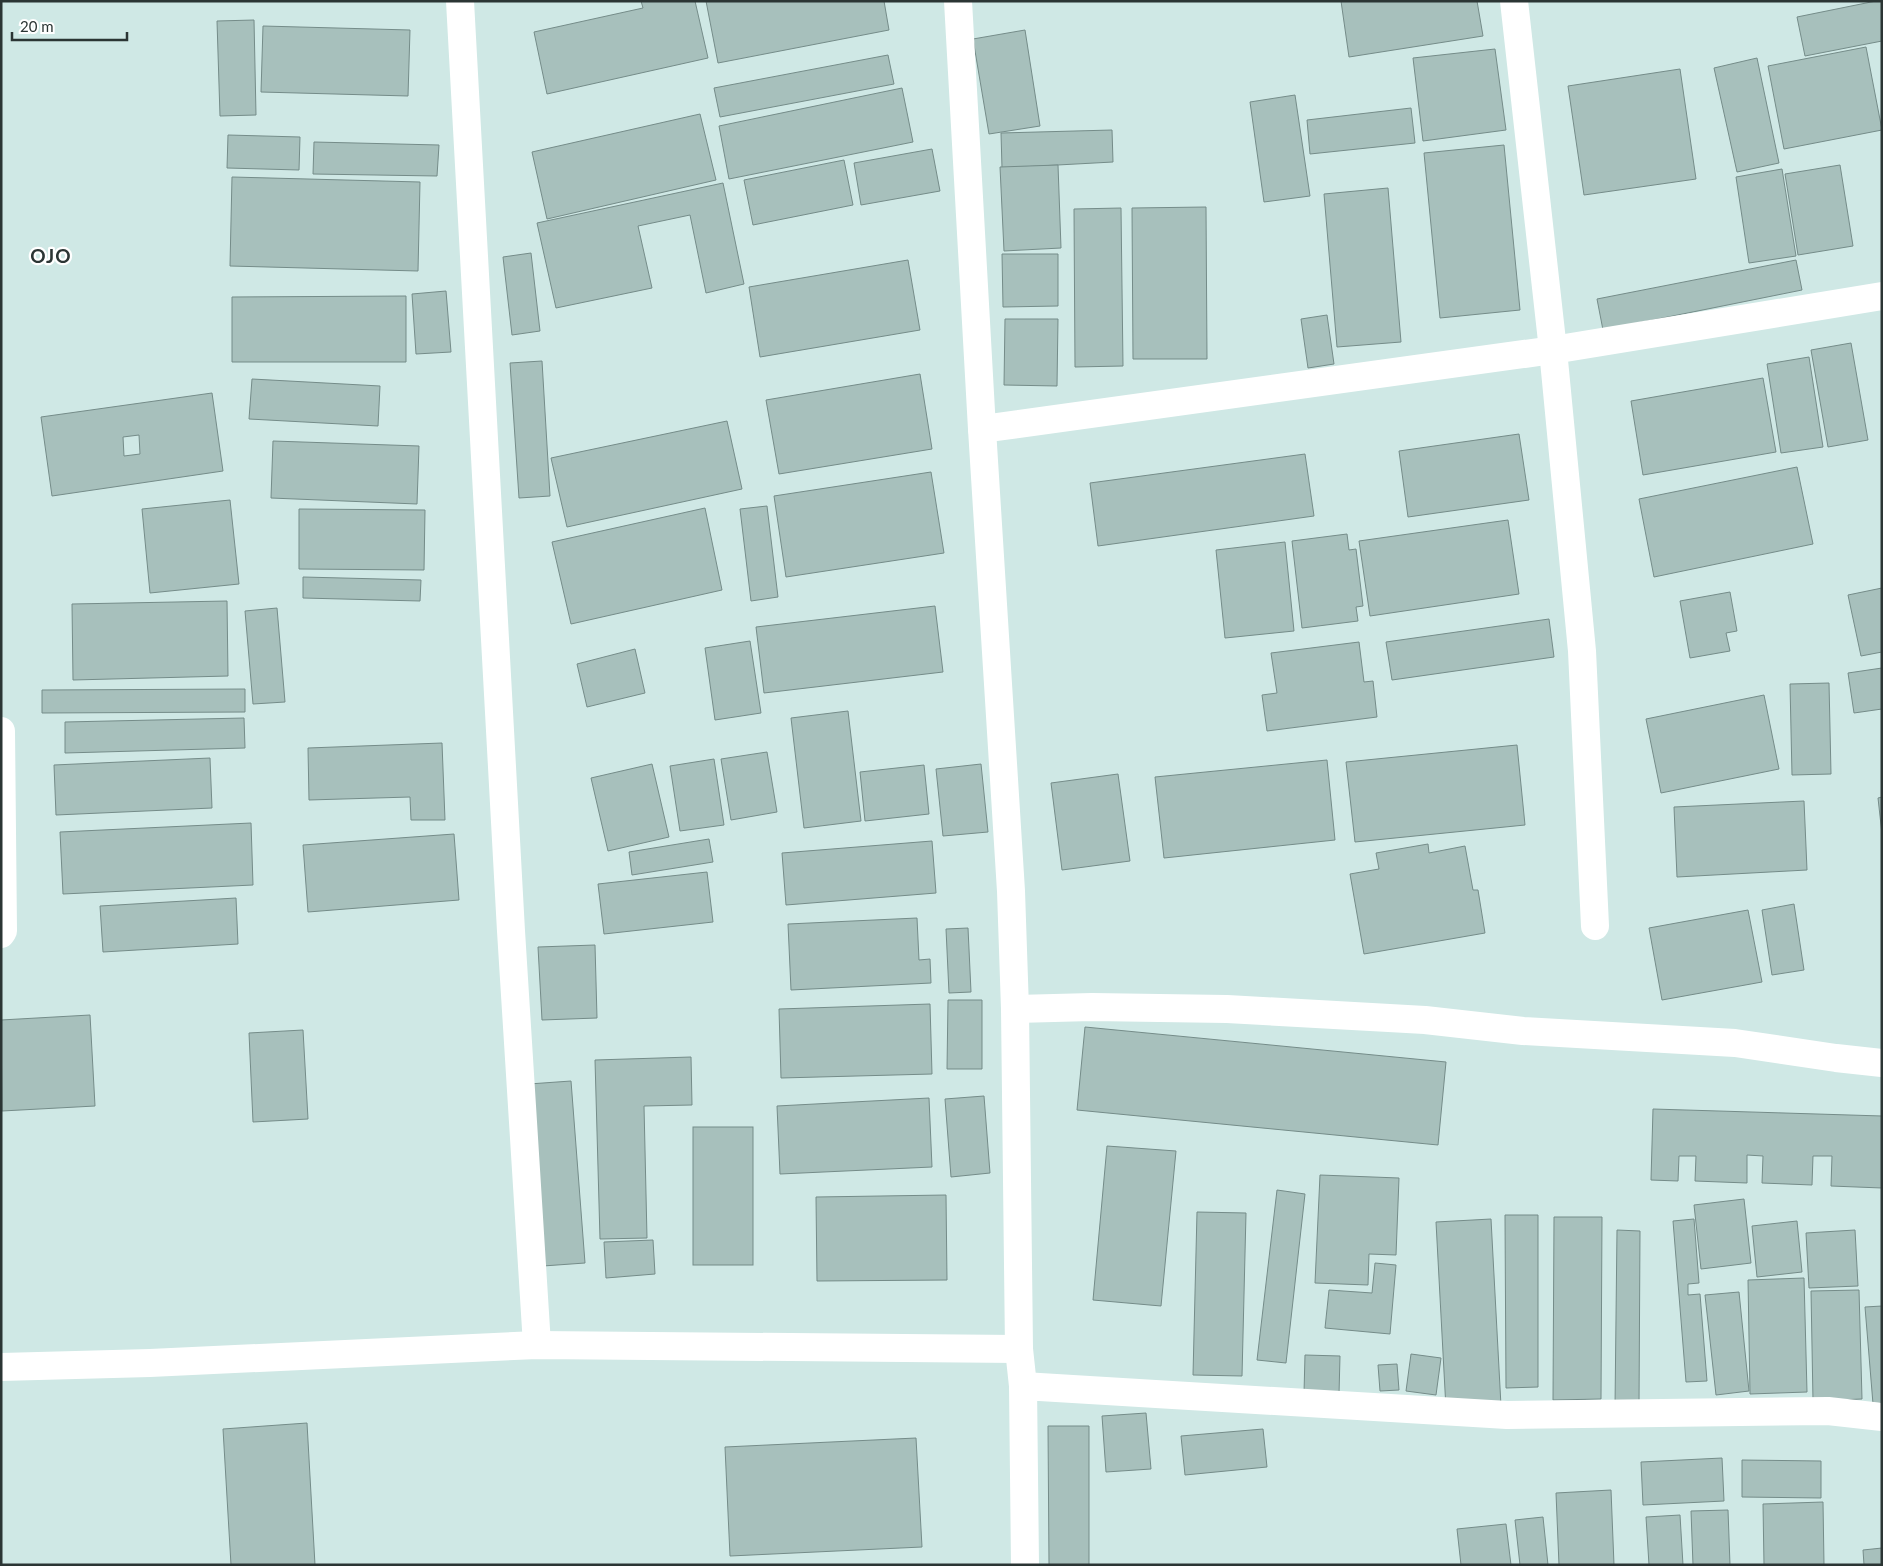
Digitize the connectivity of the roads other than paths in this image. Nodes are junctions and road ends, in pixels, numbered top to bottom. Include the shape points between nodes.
1 (460, 1) edge
2 (958, 1) edge
3 (1514, 1) edge
4 (1882, 296) edge
5 (1553, 350) junction
6 (982, 429) junction
7 (1, 731) edge
8 (1595, 926) dead end
9 (1, 934) edge
10 (1015, 1009) junction
11 (1882, 1063) edge
12 (536, 1344) junction
13 (1019, 1349) junction
14 (1, 1367) edge
15 (1023, 1386) junction
16 (1882, 1417) edge
17 (1025, 1565) edge

1 - 12 street
2 - 6 street
3 - 5 street
4 - 5 street
5 - 6 street
5 - 8 street via 1582,651
6 - 10 street
7 - 9 street
10 - 11 street via 1227,1009 1425,1020 1523,1031 1735,1043
10 - 13 street
12 - 13 street
12 - 14 street
13 - 15 street
15 - 16 street via 1507,1415 1828,1411
15 - 17 street

